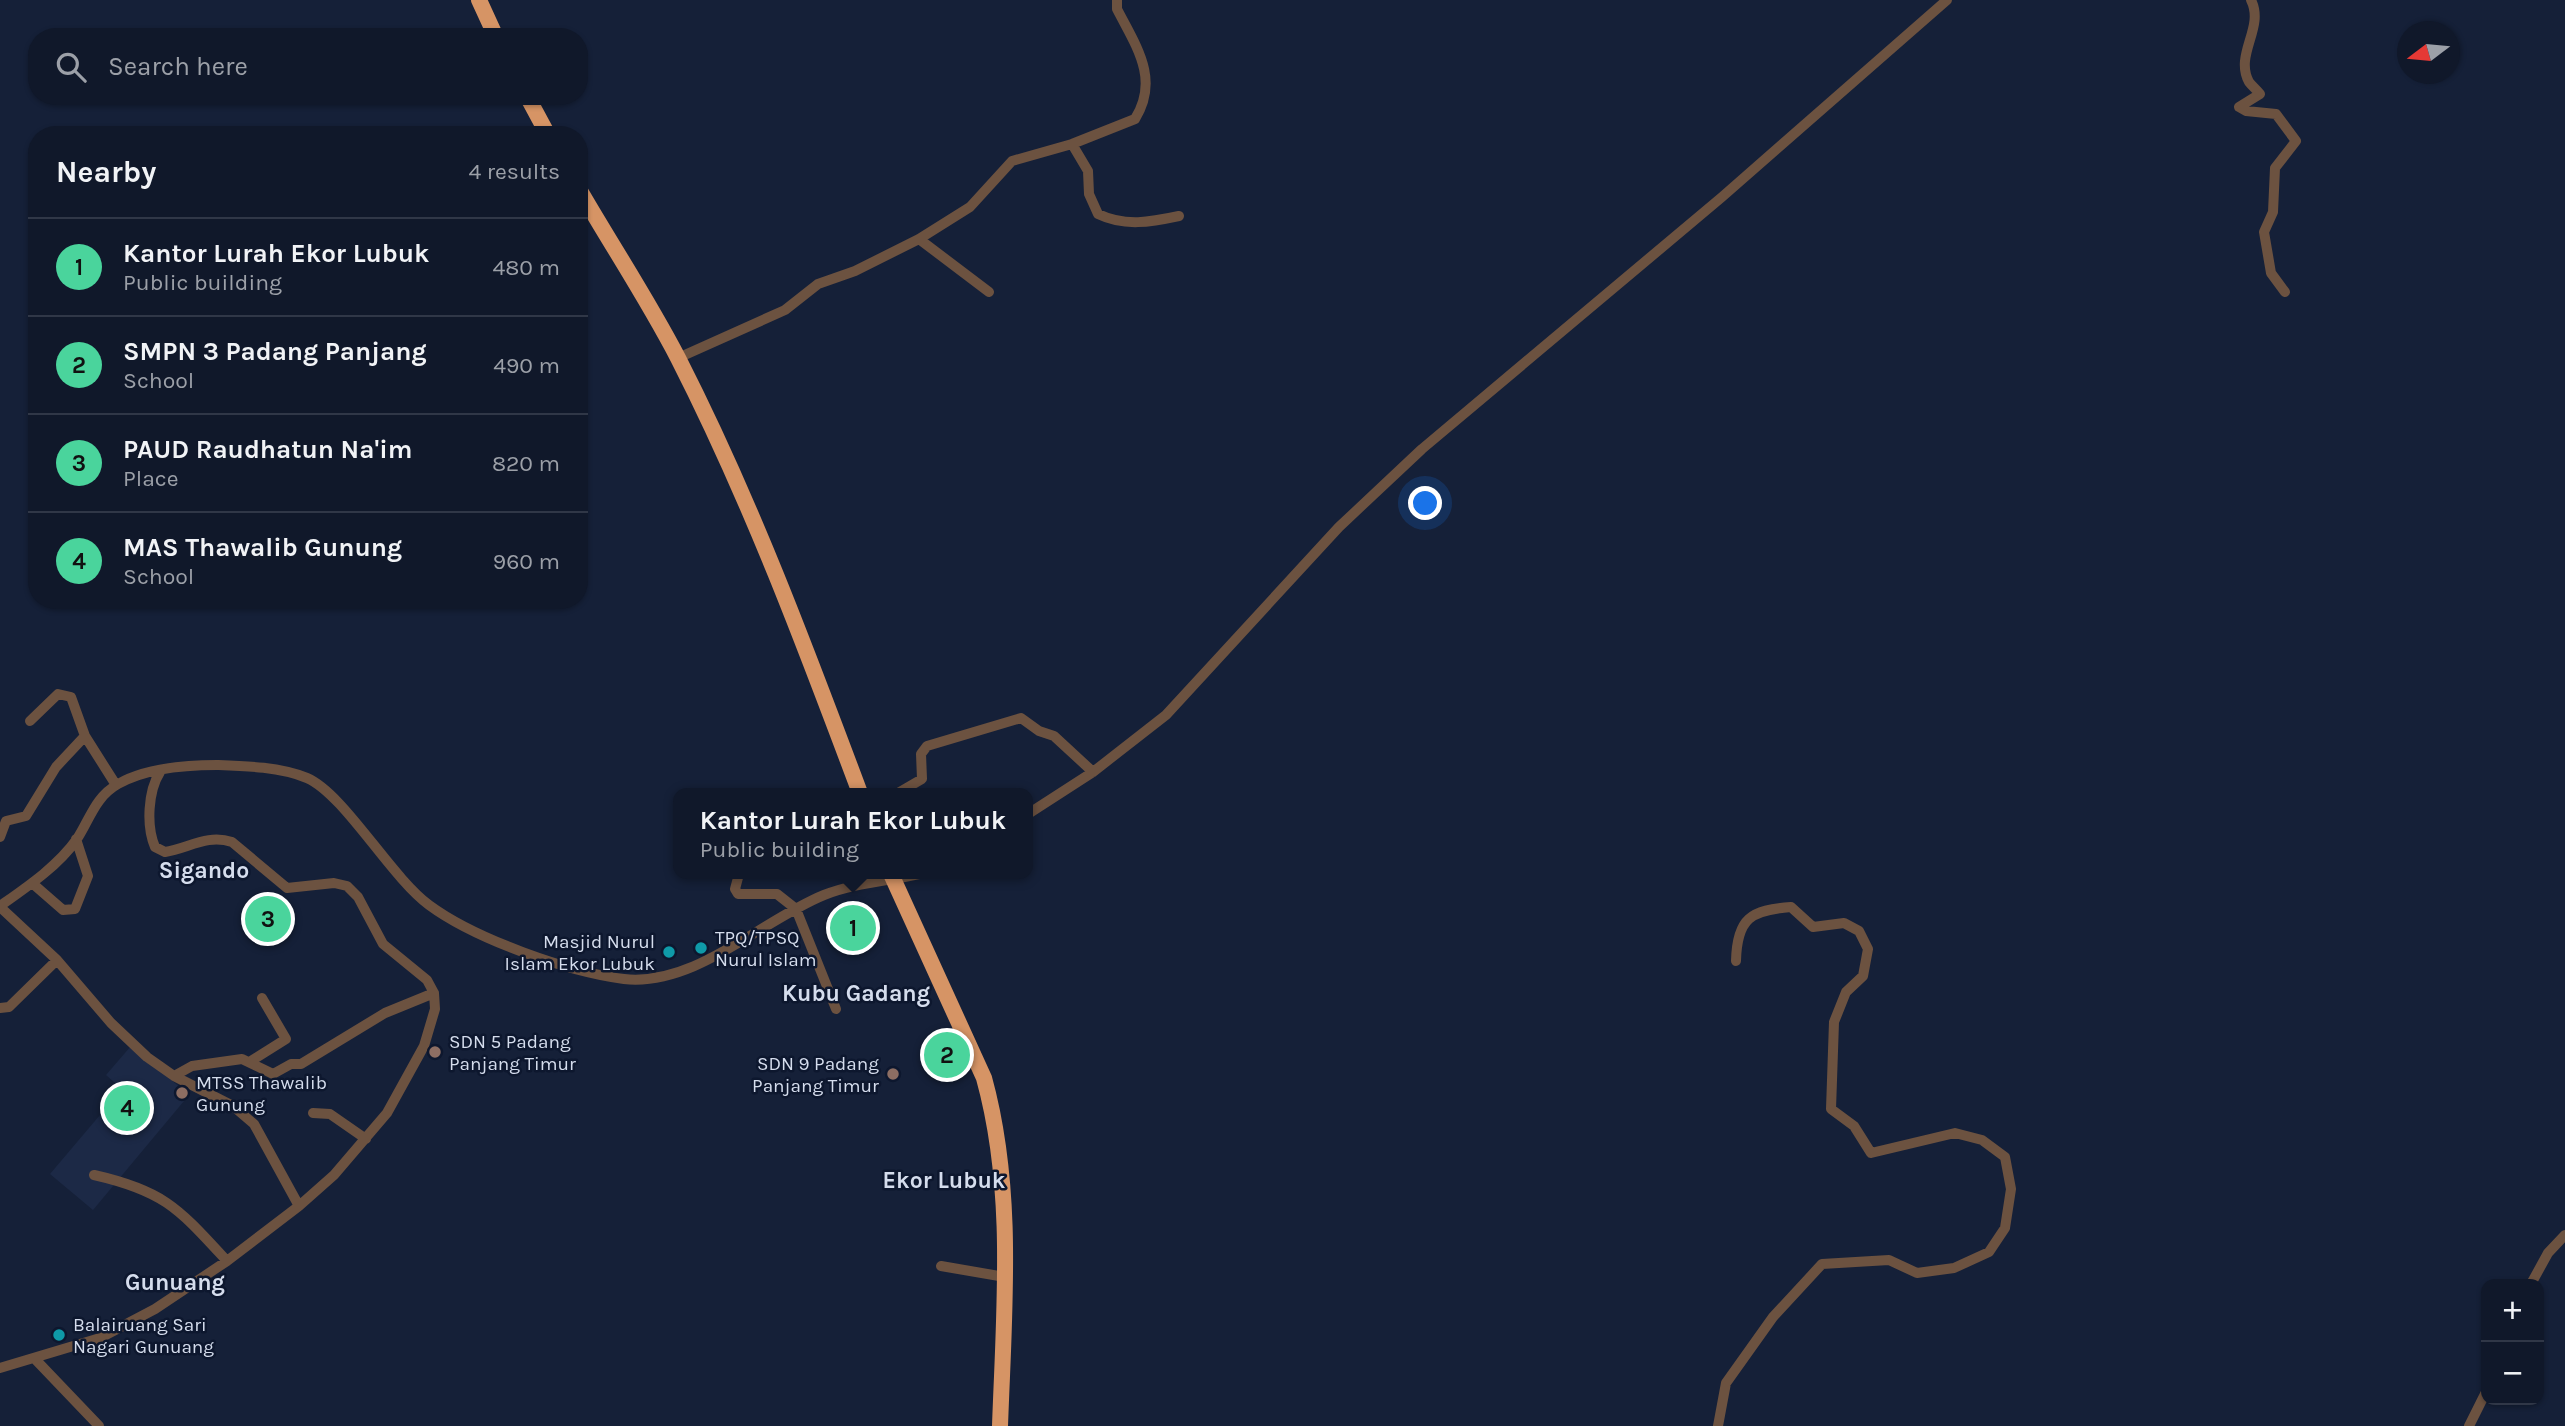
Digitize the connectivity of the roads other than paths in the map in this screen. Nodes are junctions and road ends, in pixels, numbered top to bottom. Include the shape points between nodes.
1 (479, 0) edge
2 (1117, 0) edge
3 (1947, 0) edge
4 (2250, 0) edge
5 (492, 28) edge
6 (532, 105) edge
7 (543, 126) edge
8 (1072, 144) junction
9 (588, 204) edge
10 (1179, 216) dead end
11 (919, 239) junction
12 (989, 292) dead end
13 (2285, 292) dead end
14 (678, 358) junction
15 (30, 722) dead end
16 (85, 736) junction
17 (160, 772) junction
18 (1093, 772) junction
19 (116, 785) junction
20 (858, 788) edge
21 (907, 788) edge
22 (1033, 811) edge
23 (0, 837) edge
24 (76, 839) junction
25 (738, 879) edge
26 (884, 879) edge
27 (893, 879) edge
28 (33, 883) junction
29 (0, 906) edge
30 (796, 909) junction
31 (57, 960) junction
32 (1736, 961) dead end
33 (434, 993) junction
34 (262, 998) dead end
35 (0, 1008) edge
36 (836, 1009) dead end
37 (251, 1061) junction
38 (174, 1076) junction
39 (313, 1113) dead end
40 (366, 1139) junction
41 (94, 1175) dead end
42 (299, 1206) junction
43 (2565, 1235) edge
44 (228, 1261) junction
45 (941, 1266) dead end
46 (1005, 1277) junction
47 (2533, 1279) edge
48 (35, 1359) junction
49 (2, 1366) edge
50 (2481, 1402) edge
51 (99, 1426) edge
52 (1000, 1426) edge
53 (1718, 1426) edge
54 (2469, 1426) edge

1 - 5 highway
2 - 8 street via 1146,69 1147,89 1135,119
3 - 18 street via 1422,449 1339,527 1166,715
4 - 13 street via 2257,20 2247,51 2247,74 2260,94 2239,107 2276,114 2296,142 2275,168 2273,212 2264,232 2270,273
6 - 7 highway
8 - 10 street via 1087,170 1089,194 1098,214 1139,223
8 - 11 street via 1012,161 965,212
9 - 14 highway
11 - 12 street
11 - 14 street via 818,284 785,310
14 - 20 highway via 795,618
15 - 16 street via 63,693 76,706
16 - 19 street
16 - 23 street via 56,767 26,816 6,821
17 - 19 street
17 - 30 street via 185,765 243,766 308,778 323,789 415,894 442,914 491,939 624,979 650,980 711,958
17 - 33 street via 151,794 155,847 165,852 198,841 224,839 287,888 347,886 358,897 383,944 427,980
18 - 21 street via 1056,738 1021,718 927,746 921,754 922,779
18 - 22 street
19 - 24 street via 90,811
24 - 28 street
24 - 28 street via 88,876 75,909 63,909
25 - 30 street via 738,894 777,894
26 - 30 street via 842,889
27 - 46 highway via 984,1078 1004,1216
28 - 29 street
29 - 31 street
30 - 36 street
31 - 35 street via 9,1007
31 - 38 street via 111,1023
32 - 53 street via 1737,939 1747,921 1762,909 1791,907 1813,927 1844,923 1859,931 1868,949 1863,976 1846,992 1834,1021 1831,1109 1854,1126 1871,1153 1955,1133 1982,1140 2005,1157 2011,1189 2005,1228 1989,1252 1954,1268 1917,1273 1889,1260 1822,1264 1773,1317 1726,1384
33 - 37 street via 385,1013 301,1064 291,1064 277,1073 270,1074
33 - 40 street via 435,1009 424,1046 387,1113
34 - 37 street via 286,1039
37 - 38 street via 192,1066
38 - 42 street via 233,1106 254,1124
39 - 40 street via 330,1114
40 - 42 street
41 - 44 street via 134,1184 168,1203
42 - 44 street
43 - 47 street
44 - 48 street via 140,1318 100,1338
45 - 46 street
46 - 52 highway
48 - 49 street
48 - 51 street
50 - 54 street

